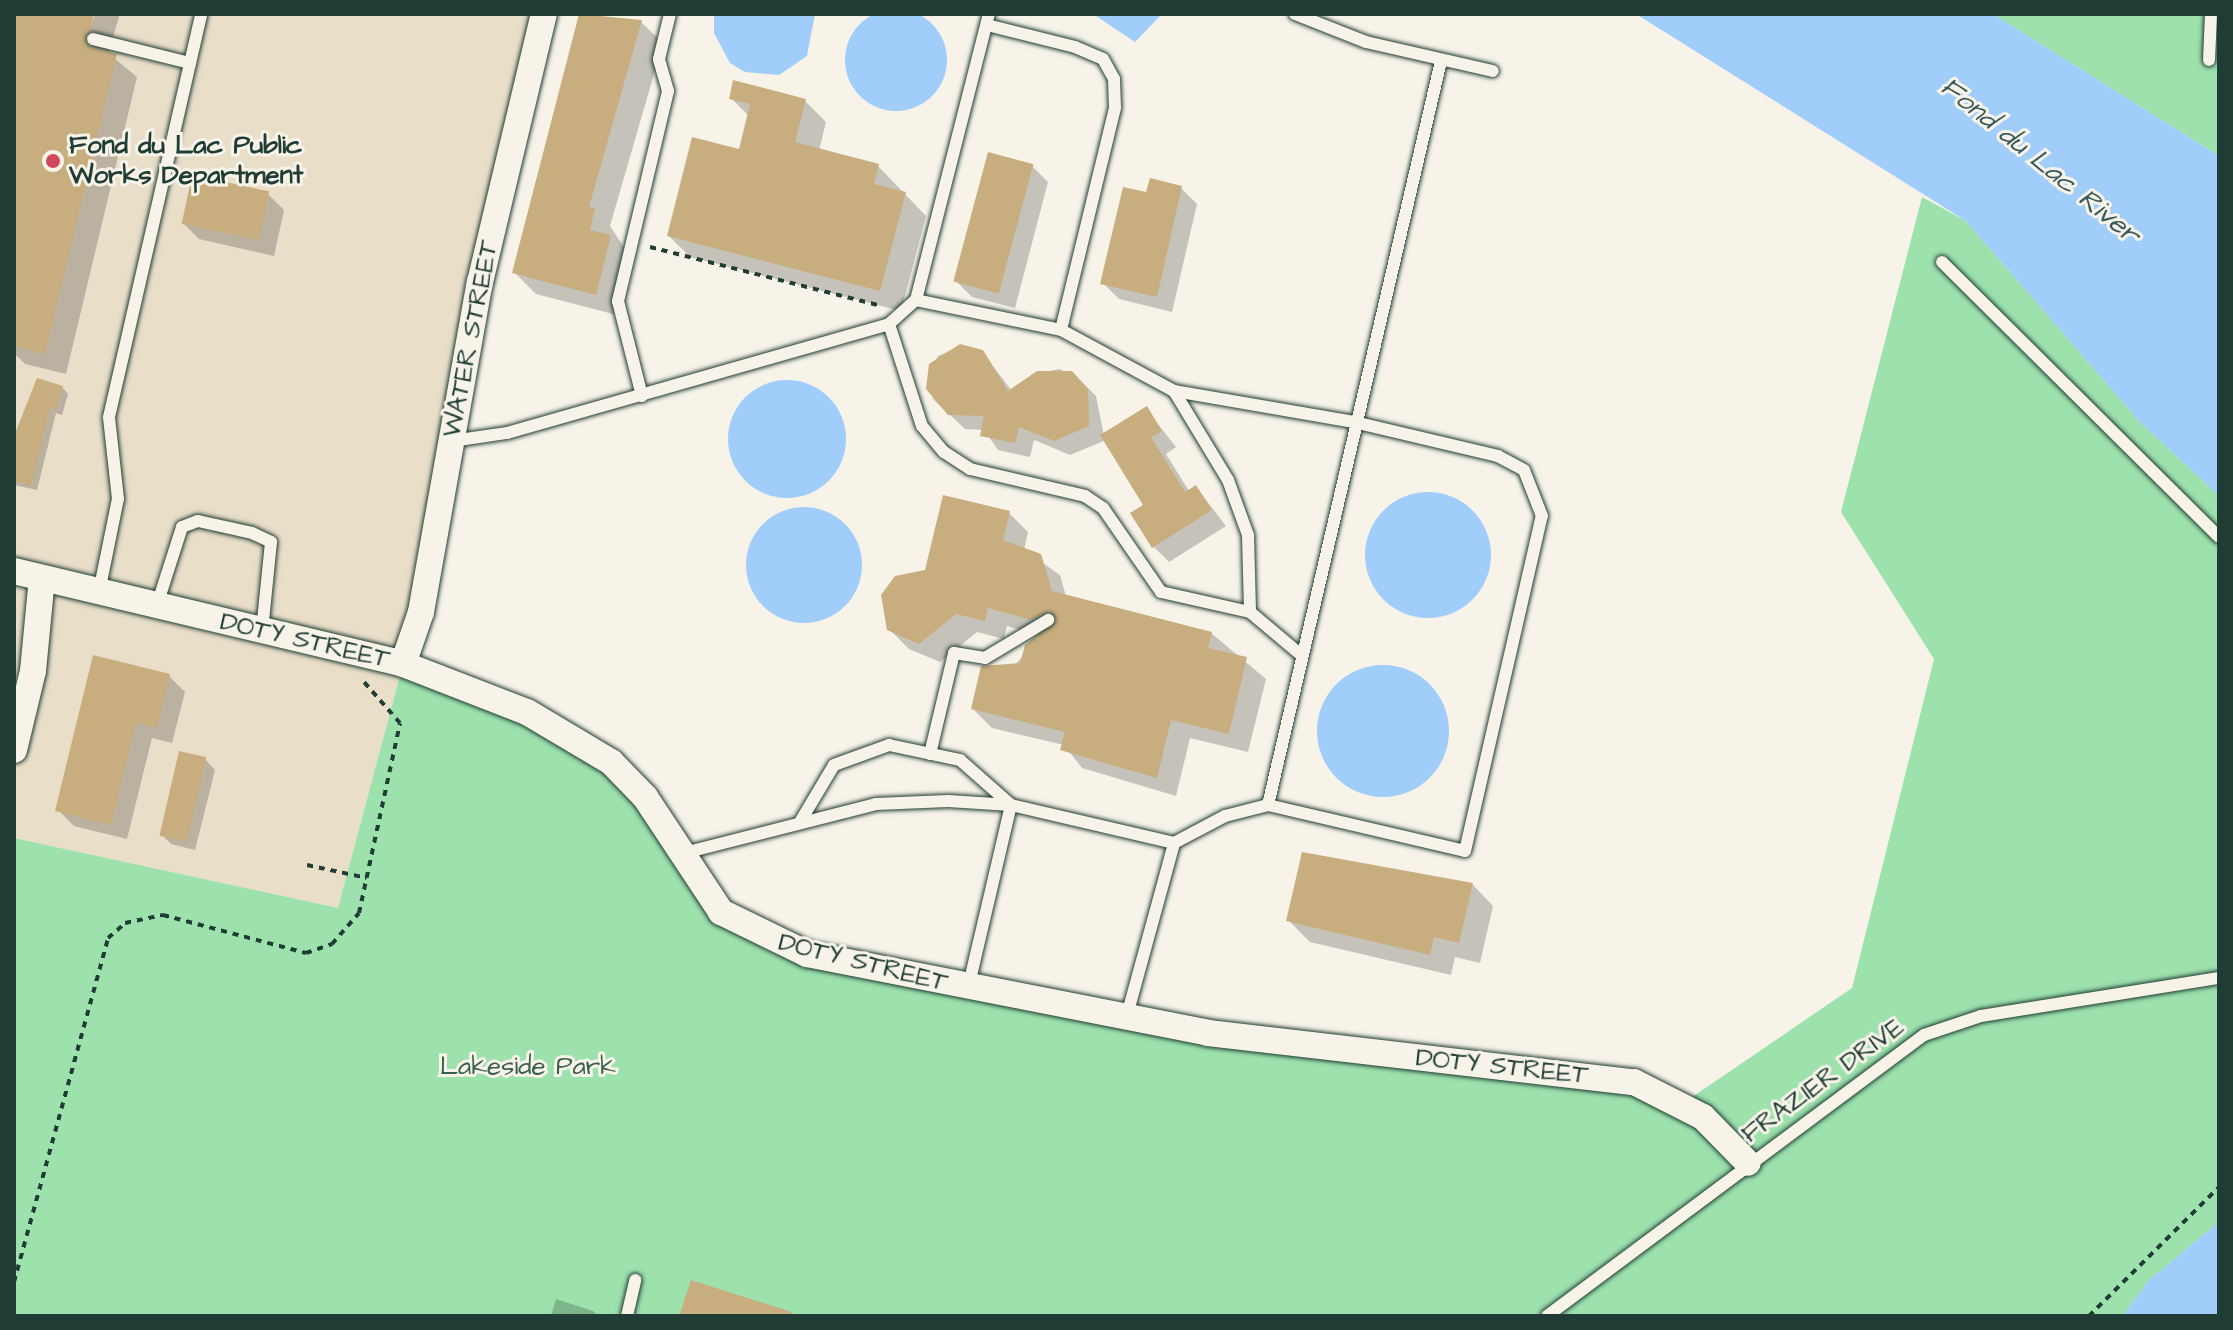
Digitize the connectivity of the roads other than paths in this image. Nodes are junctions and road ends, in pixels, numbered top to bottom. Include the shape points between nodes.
1 (201, 14) edge
2 (544, 14) edge
3 (670, 14) edge
4 (1295, 14) edge
5 (2211, 14) edge
6 (988, 20) edge
7 (93, 39) dead end
8 (2209, 60) dead end
9 (1441, 61) junction
10 (190, 63) junction
11 (1493, 71) dead end
12 (1942, 262) dead end
13 (916, 300) junction
14 (889, 324) junction
15 (1061, 330) junction
16 (1174, 391) junction
17 (642, 396) junction
18 (1354, 422) junction
19 (452, 441) junction
20 (2219, 537) edge
21 (14, 571) edge
22 (42, 578) junction
23 (99, 592) junction
24 (157, 606) junction
25 (1250, 612) junction
26 (1048, 620) dead end
27 (262, 630) junction
28 (1301, 655) junction
29 (403, 664) junction
30 (14, 750) edge
31 (930, 754) junction
32 (1011, 805) junction
33 (1268, 805) junction
34 (800, 822) junction
35 (1174, 843) junction
36 (684, 853) junction
37 (2219, 978) edge
38 (968, 989) junction
39 (1126, 1019) junction
40 (1748, 1163) junction
41 (635, 1280) dead end
42 (627, 1316) edge
43 (1547, 1316) edge

1 - 10 lane
2 - 19 street, WATER STREET via 480,282
3 - 17 lane via 659,59 668,91 618,301
4 - 9 lane
5 - 8 lane
6 - 13 lane
6 - 15 lane via 1103,59 1114,79 1115,108
7 - 10 lane
9 - 11 lane
9 - 18 lane
10 - 23 lane via 109,417 118,499
12 - 20 lane
13 - 14 lane
13 - 15 lane
14 - 17 lane
14 - 25 lane via 922,426 944,452 970,469 1085,496 1103,508 1161,592
15 - 16 lane
16 - 18 lane
16 - 25 lane via 1228,480 1248,535
17 - 19 lane
18 - 28 lane
18 - 33 lane via 1498,456 1524,470 1537,490 1538,531 1465,851
19 - 29 street, WATER STREET via 421,612
21 - 22 street, DOTY STREET
22 - 23 street, DOTY STREET
22 - 30 street via 33,671
23 - 24 street, DOTY STREET
24 - 27 street, DOTY STREET
24 - 27 lane via 182,527 198,521 252,533 271,542
25 - 28 lane
26 - 31 lane via 985,658 954,653
27 - 29 street, DOTY STREET
28 - 33 lane
29 - 36 street, DOTY STREET via 576,736 645,797
31 - 32 lane via 960,760
31 - 34 lane via 889,745 860,750 834,765
32 - 34 lane via 876,804
32 - 35 lane
32 - 38 lane
33 - 35 lane via 1225,816
34 - 36 lane
35 - 39 lane
36 - 38 street, DOTY STREET via 721,912 773,942
37 - 40 lane, FRAZIER DRIVE via 1940,1028 1888,1056
38 - 39 street, DOTY STREET
39 - 40 street, DOTY STREET via 1634,1082 1703,1117
40 - 43 lane, FRAZIER DRIVE
41 - 42 lane

